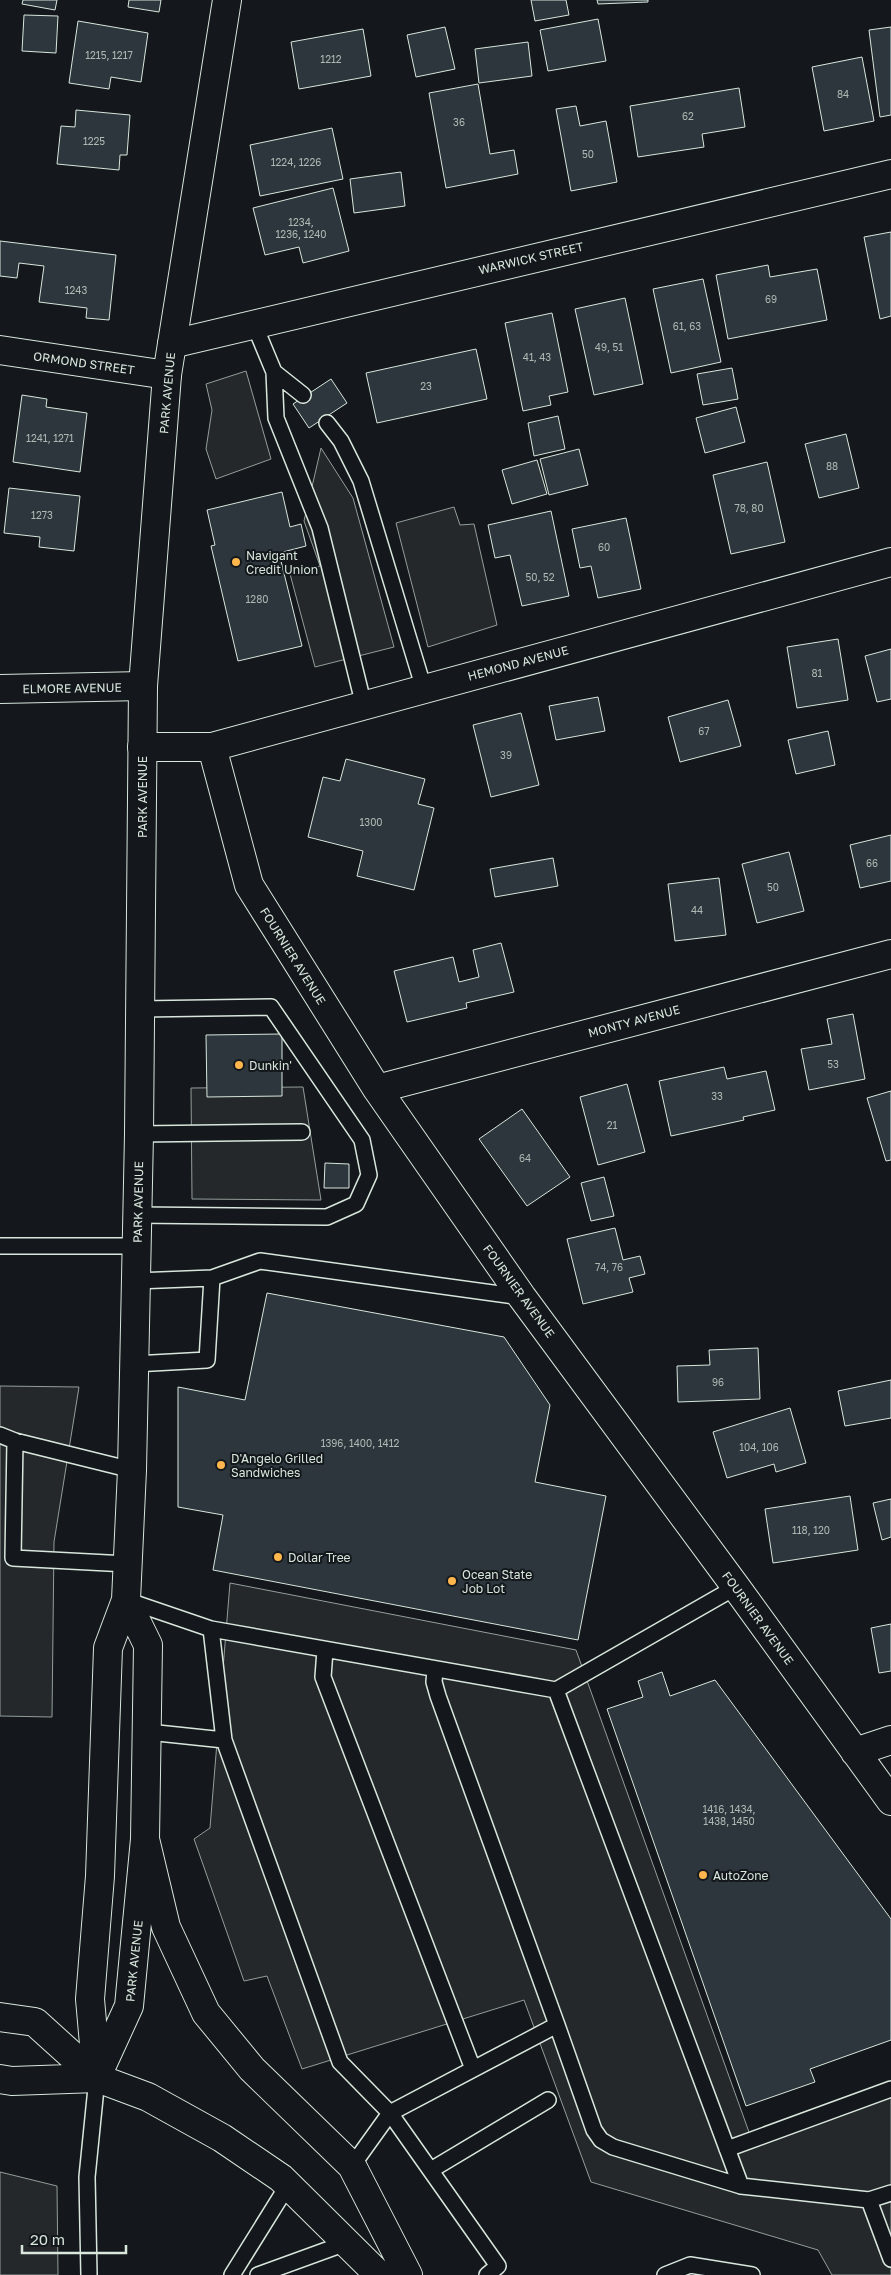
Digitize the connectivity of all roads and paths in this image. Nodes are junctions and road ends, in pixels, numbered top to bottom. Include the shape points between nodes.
1 (227, 0) edge
2 (891, 174) edge
3 (254, 324) junction
4 (172, 344) junction
5 (0, 350) edge
6 (274, 372) junction
7 (167, 375) junction
8 (303, 394) dead end
9 (328, 423) dead end
10 (891, 562) edge
11 (143, 686) junction
12 (0, 689) edge
13 (424, 689) junction
14 (364, 706) junction
15 (142, 747) junction
16 (212, 747) junction
17 (891, 954) edge
18 (140, 1008) junction
19 (377, 1089) junction
20 (302, 1132) dead end
21 (139, 1134) junction
22 (137, 1214) junction
23 (0, 1246) edge
24 (137, 1246) junction
25 (212, 1278) junction
26 (136, 1281) junction
27 (522, 1297) junction
28 (134, 1364) junction
29 (0, 1435) edge
30 (14, 1441) junction
31 (132, 1470) junction
32 (7, 1491) edge
33 (127, 1564) junction
34 (736, 1587) junction
35 (126, 1600) junction
36 (211, 1630) junction
37 (325, 1650) junction
38 (435, 1669) junction
39 (556, 1690) junction
40 (148, 1732) junction
41 (224, 1740) junction
42 (891, 1740) edge
43 (855, 1752) junction
44 (891, 1801) edge
45 (145, 1840) junction
46 (0, 2017) edge
47 (557, 2025) junction
48 (473, 2069) junction
49 (96, 2078) junction
50 (0, 2079) edge
51 (891, 2089) edge
52 (548, 2100) dead end
53 (390, 2113) junction
54 (727, 2149) junction
55 (352, 2166) junction
56 (430, 2170) junction
57 (288, 2185) junction
58 (740, 2186) junction
59 (891, 2193) edge
60 (869, 2200) junction
61 (346, 2243) junction
62 (891, 2259) edge
63 (497, 2272) edge
64 (89, 2275) edge
65 (232, 2275) edge
66 (258, 2275) edge
67 (379, 2275) edge
68 (408, 2275) edge
69 (665, 2275) edge
70 (752, 2275) edge

1 - 4 main road, PARK AVENUE
2 - 3 main road, WARWICK STREET
3 - 4 main road, WARWICK STREET
3 - 6 lane
4 - 7 main road, PARK AVENUE
5 - 7 main road, ORMOND STREET
6 - 8 lane
6 - 14 lane via 276,418 320,528
7 - 11 main road, PARK AVENUE
9 - 13 lane via 341,441 361,482
10 - 13 main road, HEMOND AVENUE
11 - 12 main road, ELMORE AVENUE
11 - 15 main road, PARK AVENUE
13 - 14 main road, HEMOND AVENUE
14 - 16 main road, HEMOND AVENUE
15 - 16 main road, HEMOND AVENUE
15 - 18 main road, PARK AVENUE
16 - 19 main road, FOURNIER AVENUE via 249,885
17 - 19 main road, MONTY AVENUE
18 - 21 main road, PARK AVENUE
18 - 22 lane via 271,1007 362,1140 369,1175 356,1204 327,1218
19 - 27 main road, FOURNIER AVENUE
20 - 21 lane
21 - 22 main road, PARK AVENUE
22 - 24 main road, PARK AVENUE
23 - 24 lane
24 - 26 main road, PARK AVENUE
25 - 26 lane
25 - 27 lane via 260,1261
25 - 28 lane via 207,1360
26 - 28 main road, PARK AVENUE
27 - 34 main road, FOURNIER AVENUE
28 - 31 main road, PARK AVENUE
29 - 30 lane
30 - 31 lane
30 - 32 lane
31 - 33 main road, PARK AVENUE
32 - 33 lane via 13,1558
33 - 35 main road, PARK AVENUE
34 - 39 lane
34 - 43 main road, FOURNIER AVENUE
35 - 36 lane
35 - 40 main road, PARK AVENUE via 148,1645
35 - 49 main road, PARK AVENUE via 108,1648 100,1876 90,1999
36 - 37 lane
36 - 41 lane
37 - 38 lane
37 - 48 lane via 323,1677
38 - 39 lane
38 - 47 lane via 438,1696
39 - 54 lane
40 - 41 lane
40 - 45 main road, PARK AVENUE
41 - 53 lane via 340,2062
42 - 43 main road
43 - 44 main road, FOURNIER AVENUE
45 - 49 main road, PARK AVENUE via 129,2006
45 - 55 main road via 166,1927 206,2013 252,2068
46 - 49 main road via 35,2022
47 - 48 lane
47 - 58 lane via 594,2130 601,2140 613,2147
48 - 53 lane
49 - 50 main road
49 - 57 main road via 165,2106 222,2138
49 - 64 lane via 87,2177
51 - 54 lane
52 - 56 lane
53 - 55 lane
53 - 56 lane
54 - 58 lane
55 - 68 main road
56 - 63 lane
57 - 61 main road
57 - 65 lane
58 - 60 lane
59 - 60 lane
60 - 62 lane
61 - 66 lane
61 - 67 main road
69 - 70 lane via 690,2265

